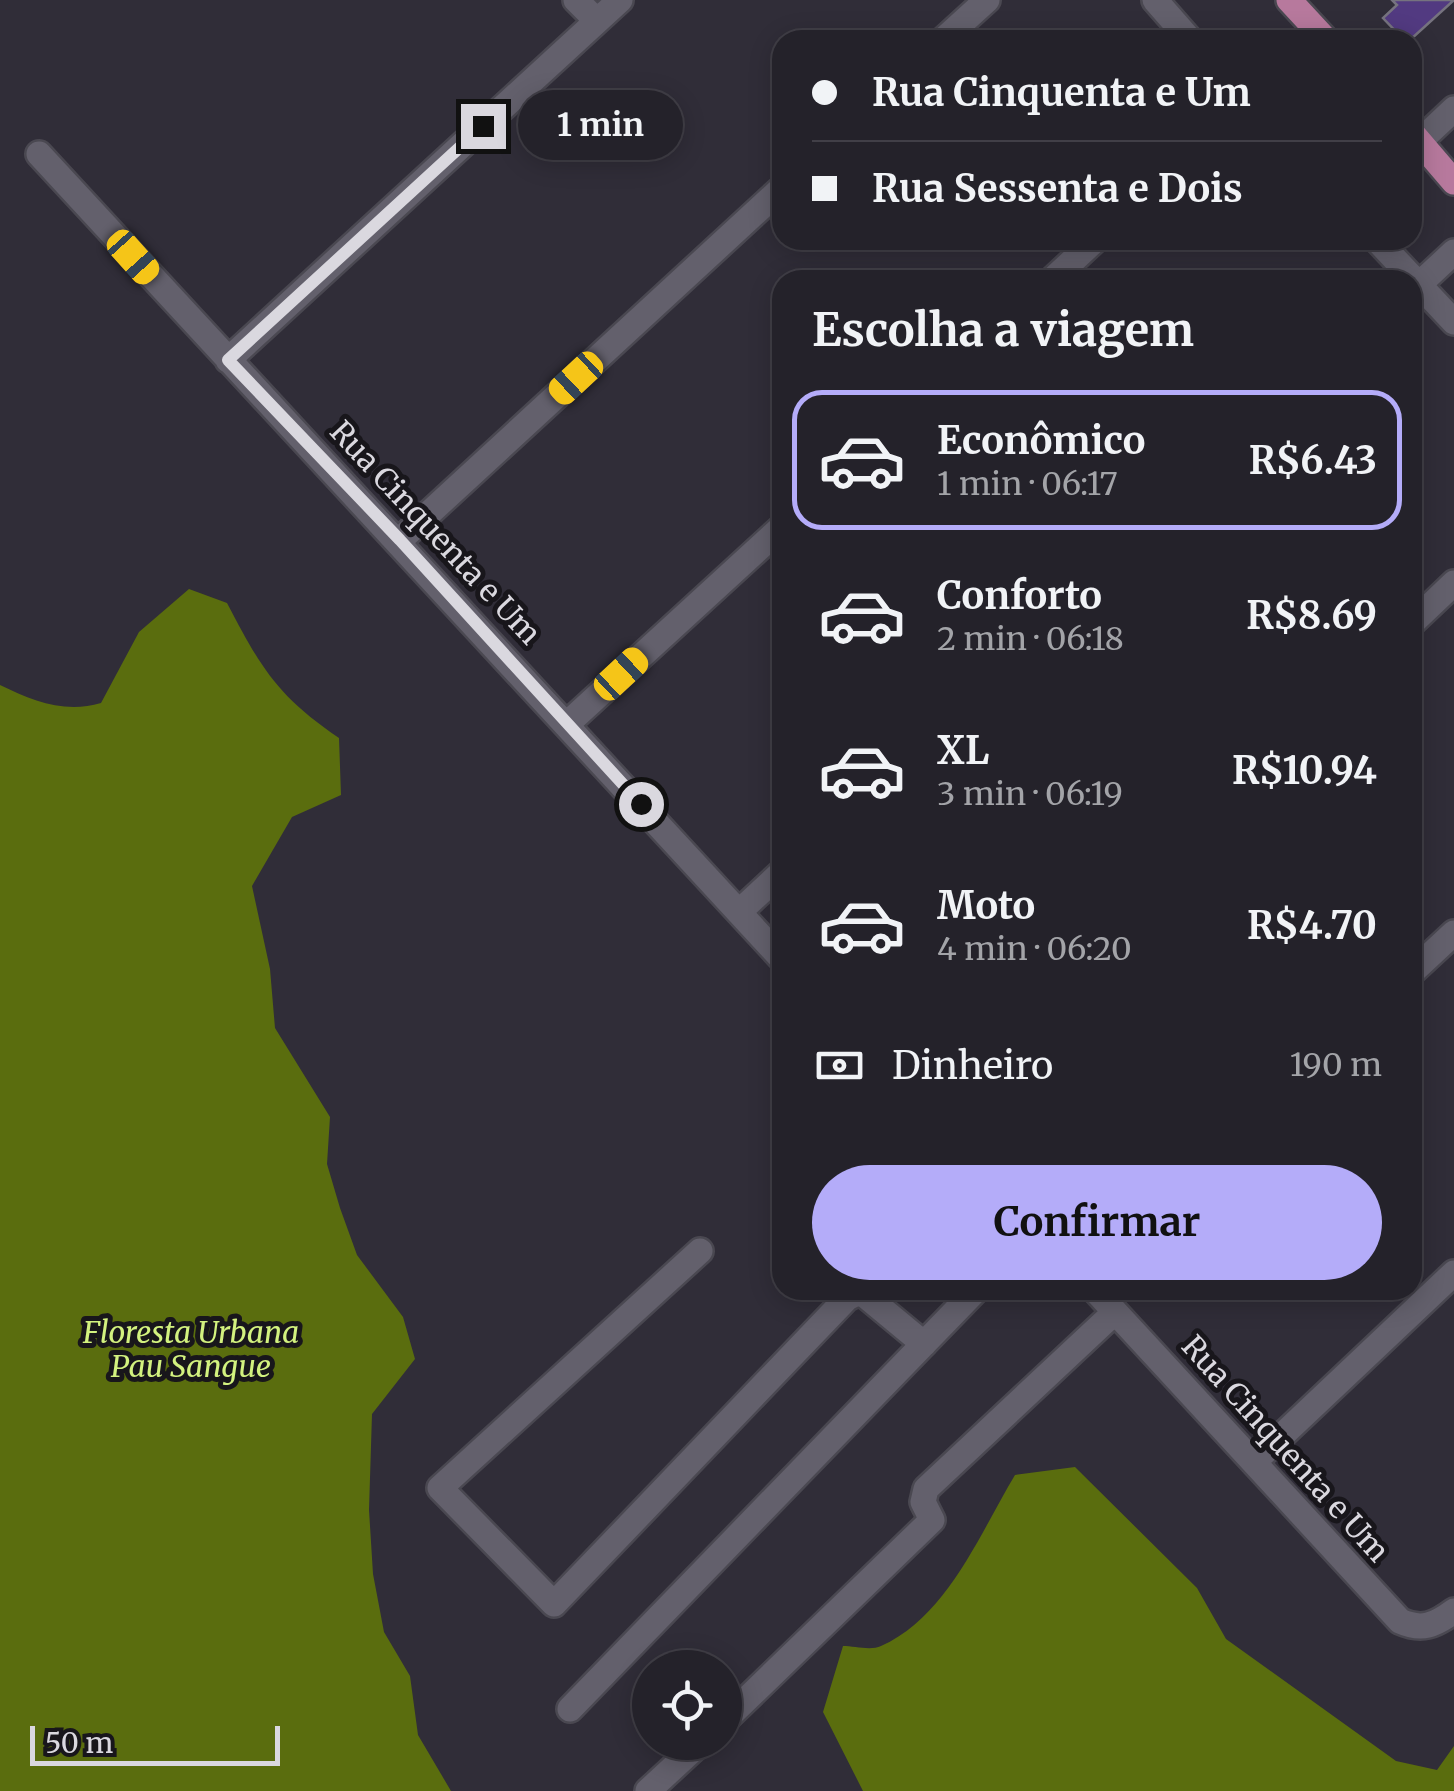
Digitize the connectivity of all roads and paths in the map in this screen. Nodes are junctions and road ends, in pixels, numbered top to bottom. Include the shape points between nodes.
1 (576, 0) edge
2 (620, 0) edge
3 (986, 0) edge
4 (1156, 0) edge
5 (1289, 0) edge
6 (597, 22) junction
7 (954, 30) edge
8 (1182, 30) edge
9 (1317, 30) edge
10 (1454, 109) edge
11 (1422, 133) edge
12 (1422, 144) edge
13 (38, 154) dead end
14 (1454, 182) edge
15 (772, 197) edge
16 (1085, 250) edge
17 (1385, 250) edge
18 (1454, 252) edge
19 (1063, 270) edge
20 (1401, 270) edge
21 (1422, 282) edge
22 (1422, 293) edge
23 (1454, 322) edge
24 (228, 360) junction
25 (772, 535) edge
26 (400, 540) junction
27 (1454, 584) edge
28 (1422, 614) edge
29 (567, 724) junction
30 (772, 881) edge
31 (739, 912) junction
32 (1454, 934) edge
33 (772, 948) edge
34 (1422, 963) edge
35 (700, 1251) dead end
36 (1454, 1273) edge
37 (845, 1300) edge
38 (871, 1300) edge
39 (966, 1300) edge
40 (1105, 1300) edge
41 (1115, 1312) junction
42 (924, 1344) junction
43 (1255, 1461) junction
44 (1454, 1612) edge
45 (742, 1704) edge
46 (570, 1709) dead end
47 (682, 1760) edge
48 (648, 1791) edge

1 - 6 street
2 - 6 street
3 - 7 street
4 - 8 street
5 - 9 main road
6 - 24 street
10 - 11 street
12 - 14 main road
13 - 24 street, Rua Cinquenta e Um
15 - 26 street
16 - 19 street
17 - 20 street
18 - 21 street
22 - 23 street
24 - 26 street, Rua Cinquenta e Um
25 - 29 street
26 - 29 street, Rua Cinquenta e Um
27 - 28 street
29 - 31 street, Rua Cinquenta e Um
30 - 31 street
31 - 33 street, Rua Cinquenta e Um
32 - 34 street
35 - 37 street via 440,1488 554,1604
36 - 43 street
38 - 42 street
39 - 42 street
40 - 41 street, Rua Cinquenta e Um
41 - 43 street, Rua Cinquenta e Um
41 - 45 street via 926,1489 923,1502 932,1520
42 - 46 street
43 - 44 street, Rua Cinquenta e Um via 1386,1608 1413,1627 1433,1626
47 - 48 street

